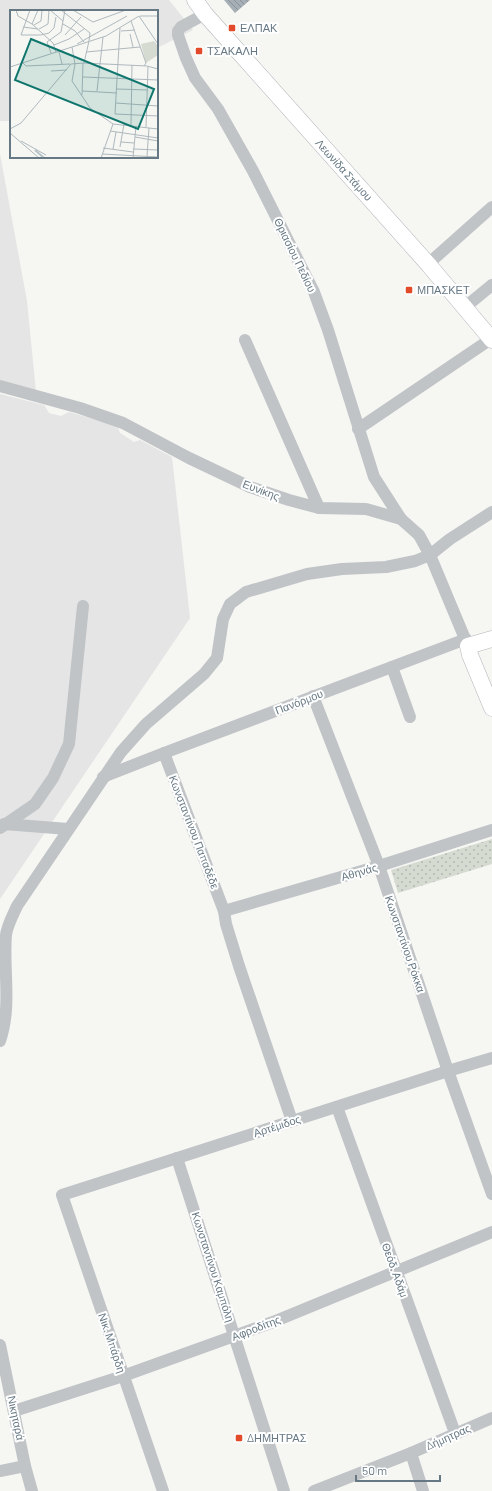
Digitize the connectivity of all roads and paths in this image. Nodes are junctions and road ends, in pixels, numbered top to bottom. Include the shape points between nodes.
1 (195, 0) edge
2 (205, 14) junction
3 (492, 207) edge
4 (428, 264) junction
5 (492, 284) edge
6 (464, 308) junction
7 (245, 340) dead end
8 (491, 340) edge
9 (0, 386) edge
10 (358, 429) junction
11 (319, 508) junction
12 (492, 512) edge
13 (401, 519) junction
14 (430, 555) junction
15 (83, 606) dead end
16 (492, 638) edge
17 (470, 642) junction
18 (392, 668) junction
19 (492, 680) edge
20 (313, 696) junction
21 (492, 708) edge
22 (410, 717) dead end
23 (164, 753) junction
24 (103, 777) junction
25 (2, 825) edge
26 (68, 829) junction
27 (492, 830) edge
28 (379, 866) junction
29 (224, 911) junction
30 (0, 1040) edge
31 (492, 1058) edge
32 (448, 1071) junction
33 (336, 1107) junction
34 (292, 1121) junction
35 (177, 1158) junction
36 (492, 1194) edge
37 (62, 1195) joint
38 (492, 1232) edge
39 (396, 1272) junction
40 (235, 1336) junction
41 (0, 1345) edge
42 (123, 1376) junction
43 (14, 1411) junction
44 (492, 1418) edge
45 (455, 1433) junction
46 (411, 1453) junction
47 (26, 1466) junction
48 (0, 1472) edge
49 (32, 1491) edge
50 (163, 1491) edge
51 (284, 1491) edge
52 (314, 1491) edge
53 (423, 1491) edge

1 - 2 main road, Λεωνίδα Στάμου
2 - 4 main road, Λεωνίδα Στάμου
2 - 10 street, Θριασίου Πεδίου via 178,31 186,58 195,78 218,109 253,171 314,292
3 - 4 street
4 - 6 main road, Λεωνίδα Στάμου
5 - 6 street
6 - 8 main road, Λεωνίδα Στάμου
7 - 11 street
8 - 10 street
9 - 11 street, Ευνίκης via 123,423 188,458 250,487
10 - 13 street, Θριασίου Πεδίου via 374,477
11 - 13 street, Ευνίκης via 366,509
12 - 14 street
13 - 14 street, Ευνίκης via 419,535
14 - 17 street, Ευνίκης
14 - 24 street via 386,567 342,568 307,574 246,592 230,604 223,619 217,658 204,674 146,724
15 - 25 street via 69,744 53,778 35,804
16 - 17 main road, Πανόρμου
17 - 18 street, Πανόρμου
17 - 19 main road
17 - 21 main road via 470,656
18 - 20 street, Πανόρμου
18 - 22 street
20 - 23 street, Πανόρμου
20 - 28 street, Κωνσταντίνου Ρόκκα
23 - 24 street, Πανόρμου
23 - 29 street, Κωνσταντίνου Παπαδέδε
24 - 26 street
25 - 26 street
26 - 30 street via 17,906 6,933 8,996
27 - 28 street, Αθηνάς
28 - 29 street, Αθηνάς
28 - 32 street, Κωνσταντίνου Ρόκκα
29 - 34 street, Κωνσταντίνου Παπαδέδε via 239,966
31 - 32 street, Αρτέμιδος
32 - 33 street, Αρτέμιδος
32 - 36 street, Κωνσταντίνου Ρόκκα
33 - 34 street, Αρτέμιδος
33 - 39 street, Θεόδ. Αδάμ
34 - 35 street, Αρτέμιδος
35 - 37 street, Αρτέμιδος
35 - 40 street, Κωνσταντίνου Καμπόλη
37 - 42 street, Νικ. Μπάρδη
38 - 39 street, Αφροδίτης
39 - 40 street, Αφροδίτης
39 - 45 street, Θεόδ. Αδάμ
40 - 42 street, Αφροδίτης
40 - 51 street, Κωνσταντίνου Καμπόλη
41 - 43 street, Νικηταρά
42 - 43 street, Αφροδίτης
42 - 50 street, Νικ. Μπάρδη
43 - 47 street, Νικηταρά
44 - 45 street, Δήμητρας
45 - 46 street, Δήμητρας
46 - 52 street, Δήμητρας
46 - 53 street
47 - 48 street
47 - 49 street, Νικηταρά

